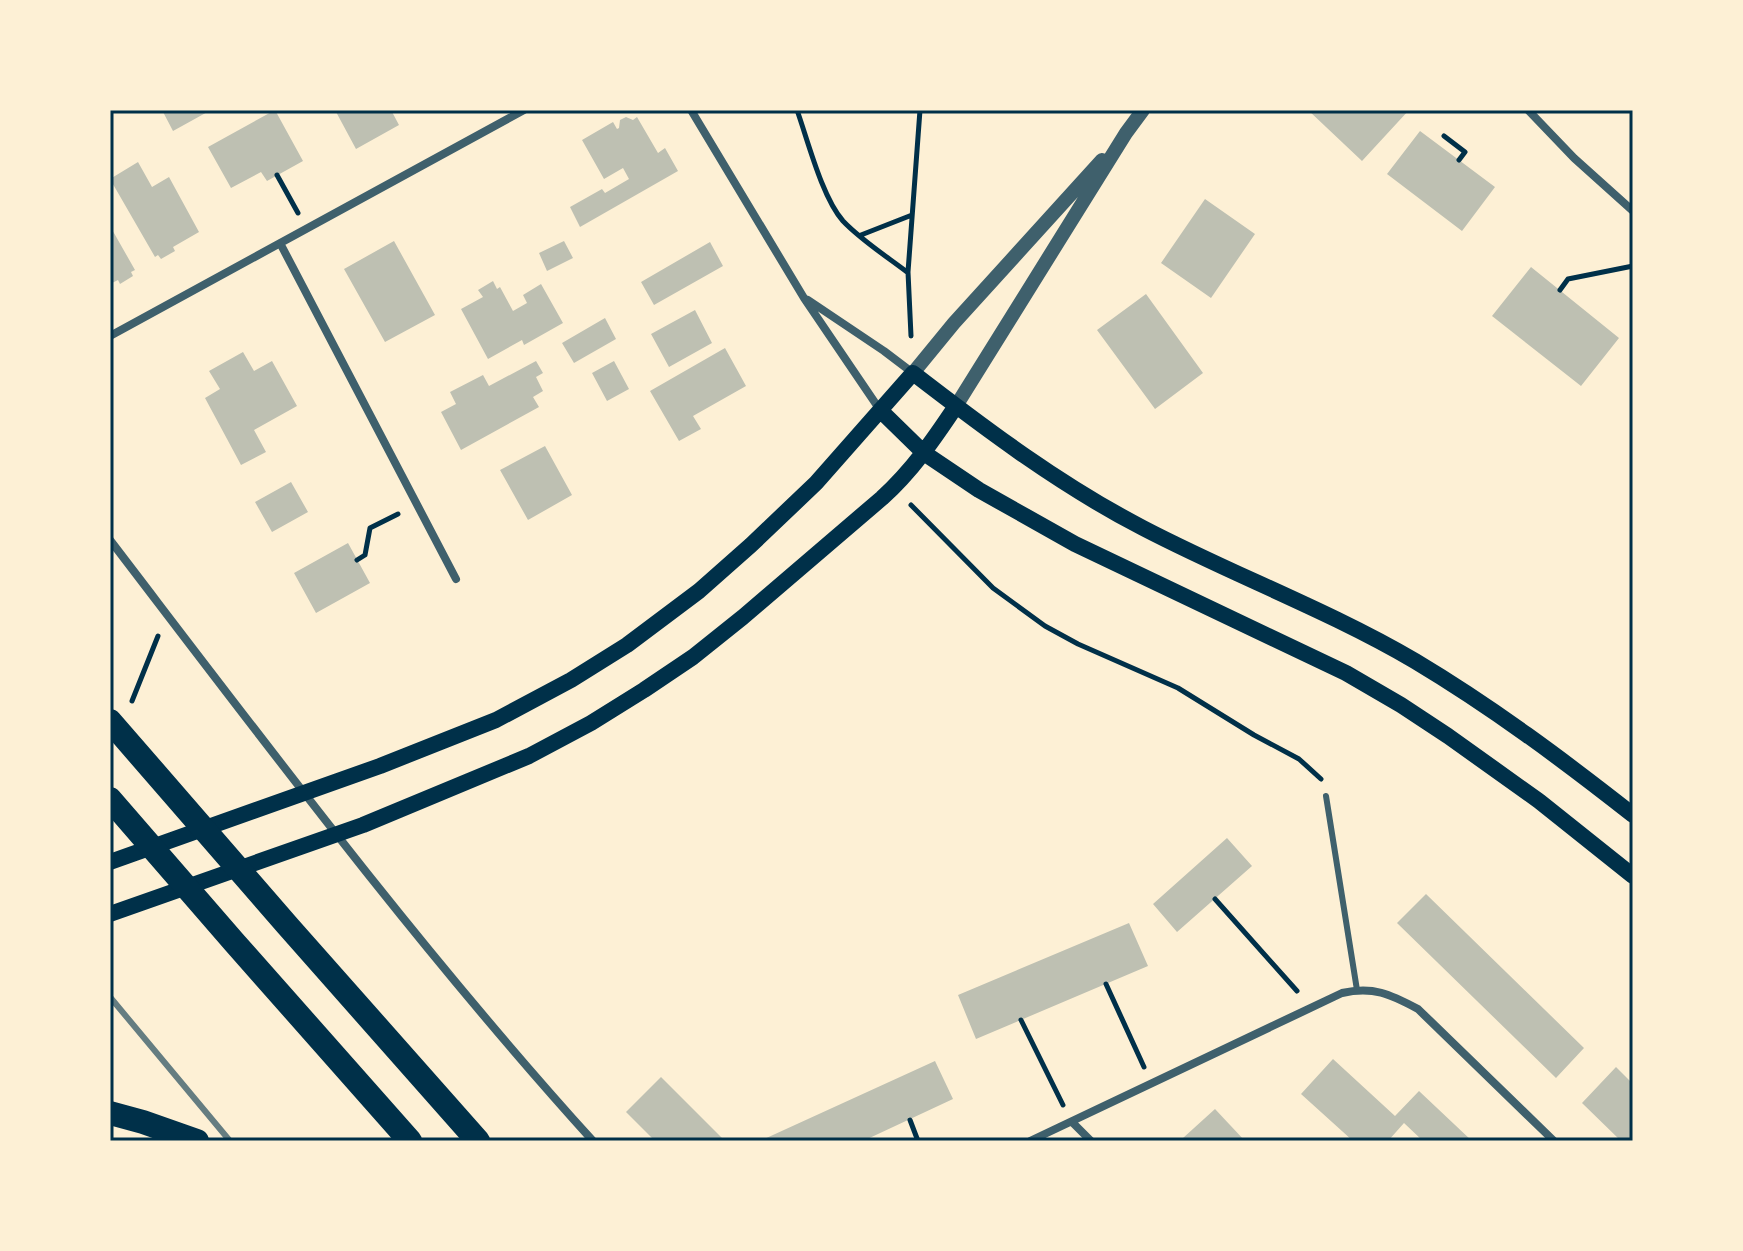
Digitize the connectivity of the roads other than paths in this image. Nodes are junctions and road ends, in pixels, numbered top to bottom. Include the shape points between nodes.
1 (524, 110) edge
2 (691, 110) edge
3 (1143, 110) edge
4 (1528, 110) edge
5 (1126, 133) junction
6 (1633, 211) edge
7 (280, 243) junction
8 (804, 298) junction
9 (110, 336) edge
10 (913, 373) junction
11 (956, 406) junction
12 (880, 410) junction
13 (924, 453) junction
14 (110, 540) edge
15 (456, 579) dead end
16 (110, 721) edge
17 (1326, 796) road end
18 (110, 799) edge
19 (1633, 815) edge
20 (110, 862) edge
21 (1633, 876) edge
22 (110, 914) edge
23 (1357, 990) junction
24 (110, 1113) edge
25 (1072, 1122) junction
26 (197, 1141) edge
27 (410, 1141) edge
28 (478, 1141) edge
29 (593, 1141) edge
30 (1030, 1141) edge
31 (1091, 1141) edge
32 (1554, 1141) edge

1 - 7 street
2 - 8 street
3 - 5 street
4 - 6 street
5 - 10 street
5 - 11 street
7 - 9 street
7 - 15 street
8 - 10 street
8 - 12 street
10 - 11 main road
10 - 12 main road
11 - 13 main road
11 - 19 main road via 1047,472 1143,528 1426,668 1514,725
12 - 13 main road
12 - 20 main road via 816,483 699,591 571,680 496,720 380,766
13 - 21 main road via 1075,544 1346,673 1401,705 1539,801
13 - 22 main road via 896,485 693,657 591,723 529,756 363,825
14 - 29 street via 321,817
16 - 28 highway
17 - 23 lane
18 - 27 highway
23 - 25 street
23 - 32 street via 1390,994 1418,1009
24 - 26 highway
25 - 30 street
25 - 31 street

